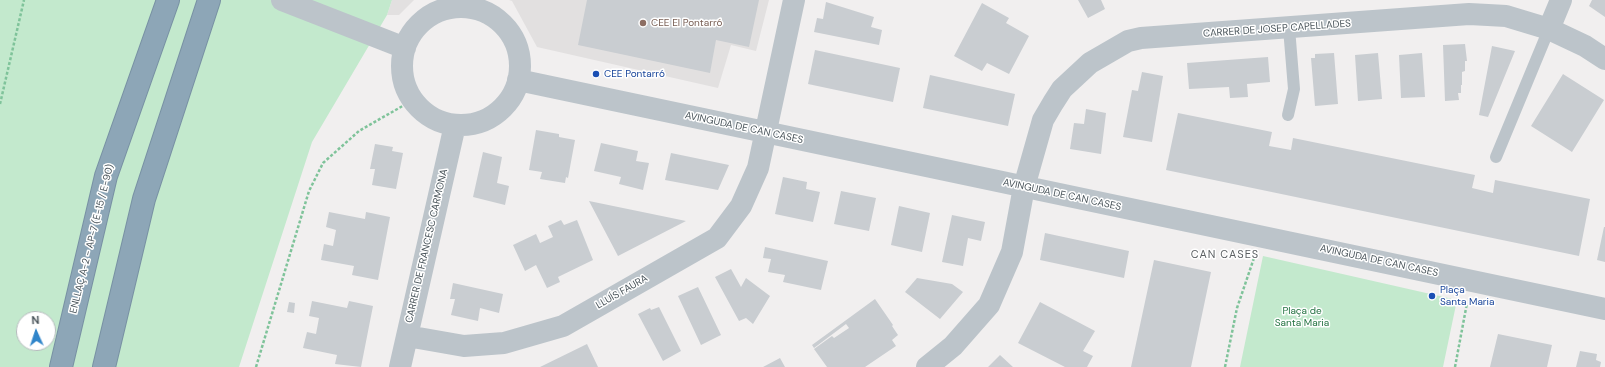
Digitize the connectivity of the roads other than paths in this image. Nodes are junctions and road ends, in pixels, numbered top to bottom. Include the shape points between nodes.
1 (168, 0) edge
2 (209, 0) edge
3 (282, 0) edge
4 (794, 0) edge
5 (1561, 0) edge
6 (1289, 28) junction
7 (1549, 30) junction
8 (405, 48) junction
9 (1605, 59) edge
10 (518, 80) junction
11 (1288, 115) dead end
12 (455, 125) junction
13 (765, 132) junction
14 (1496, 157) dead end
15 (1024, 187) junction
16 (1605, 309) edge
17 (407, 336) junction
18 (61, 367) edge
19 (104, 367) edge
20 (400, 367) edge
21 (927, 367) edge

1 - 18 highway, ENLLAÇ A-2 - AP-7 (E-15 / E-90) via 106,176
2 - 19 highway via 144,199
3 - 8 street
4 - 13 street, LLUÍS FAURA
5 - 7 street
6 - 7 street, CARRER DE JOSEP CAPELLADES via 1469,14 1506,16
6 - 11 lane via 1294,89
6 - 15 street, CARRER DE JOSEP CAPELLADES via 1141,38 1109,50 1090,63 1062,89 1053,103 1043,120
7 - 9 street, CARRER DE JOSEP CAPELLADES via 1585,46
7 - 14 lane
8 - 10 street via 412,33 426,18 445,9 465,7 484,12 501,22 514,38 520,58
8 - 12 street via 402,68 405,85 413,100 424,112
10 - 12 street via 513,94 503,108 489,118 472,124
10 - 13 street, AVINGUDA DE CAN CASES
12 - 17 street, CARRER DE FRANCESC CARMONA
13 - 15 street, AVINGUDA DE CAN CASES
13 - 17 street, LLUÍS FAURA via 758,168 741,206 717,238 563,326 504,343 464,346
15 - 16 street, AVINGUDA DE CAN CASES
15 - 21 street, CARRER DE JOSEP CAPELLADES via 1012,252 989,305 953,346
17 - 20 street, CARRER DE FRANCESC CARMONA

